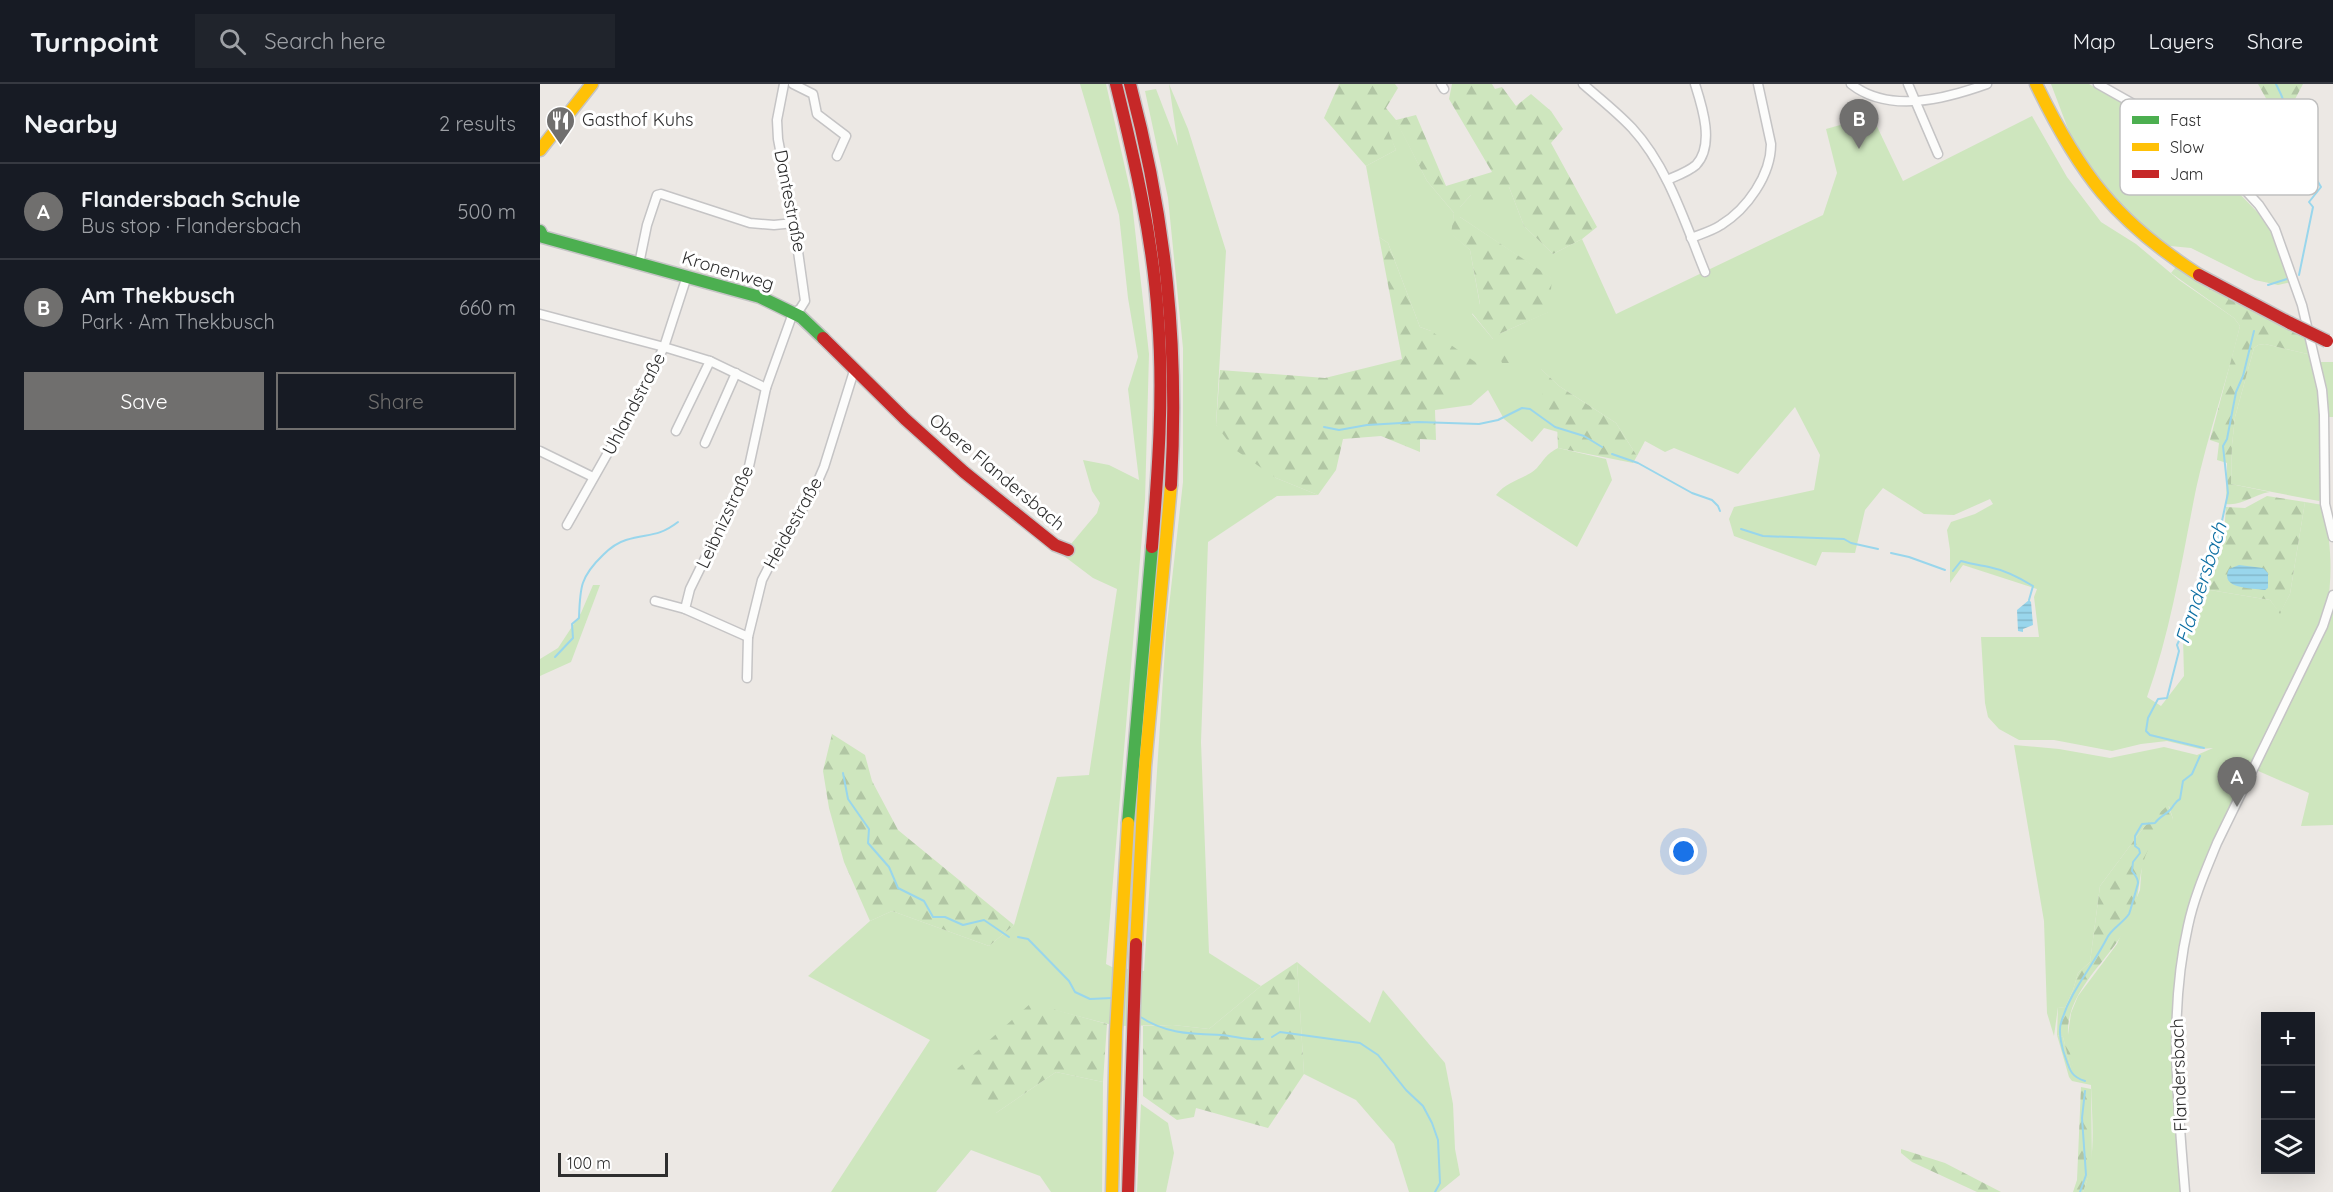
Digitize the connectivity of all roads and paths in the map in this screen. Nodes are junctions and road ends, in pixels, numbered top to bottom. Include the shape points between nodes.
1 (592, 84) edge
2 (784, 84) edge
3 (793, 84) edge
4 (1116, 84) edge
5 (1130, 84) edge
6 (1583, 84) edge
7 (1695, 84) edge
8 (1758, 84) edge
9 (1851, 84) edge
10 (1908, 84) edge
11 (1987, 84) edge
12 (2036, 84) edge
13 (2098, 84) edge
14 (1592, 87) edge
15 (2125, 99) edge
16 (1915, 101) junction
17 (540, 150) edge
18 (1938, 154) dead end
19 (837, 156) dead end
20 (1667, 180) junction
21 (2250, 195) edge
22 (795, 223) junction
23 (541, 238) edge
24 (1691, 238) junction
25 (639, 264) junction
26 (1705, 272) dead end
27 (687, 276) junction
28 (793, 313) junction
29 (540, 314) edge
30 (2330, 342) edge
31 (664, 347) junction
32 (710, 361) junction
33 (854, 372) junction
34 (736, 373) junction
35 (766, 388) junction
36 (905, 419) joint
37 (676, 431) dead end
38 (705, 443) dead end
39 (540, 451) edge
40 (594, 477) junction
41 (567, 525) dead end
42 (2333, 537) edge
43 (1068, 550) dead end
44 (2333, 595) edge
45 (655, 601) dead end
46 (685, 609) junction
47 (748, 637) junction
48 (747, 678) dead end
49 (1112, 1192) edge
50 (1128, 1192) edge
51 (2185, 1192) edge

1 - 17 main road
2 - 22 street, Dantestraße via 778,138
3 - 19 street via 813,94 817,114 846,136
4 - 49 main road via 1145,204 1160,351 1158,483 1122,897
5 - 50 main road via 1147,145 1167,274 1174,353 1174,414 1172,483 1148,729 1138,898
6 - 14 street
7 - 20 street via 1705,131 1704,149 1695,165
8 - 24 street via 1770,139 1766,171 1746,203 1731,218
9 - 16 street via 1861,92 1886,100
10 - 16 street
11 - 16 street
12 - 30 main road, bridge via 2075,160 2125,222 2191,272
13 - 15 street
14 - 20 street via 1632,128
16 - 18 street
20 - 24 street
21 - 42 street via 2280,239 2302,305 2322,390 2325,504
22 - 25 street via 750,223 657,195
22 - 28 street, Dantestraße via 805,301
23 - 25 main road, Kronenweg
24 - 26 street
25 - 27 main road, Kronenweg
27 - 28 main road, Kronenweg via 760,297
27 - 31 street, Uhlandstraße
28 - 33 main road, Kronenweg via 820,334
28 - 35 street, Leibnizstraße
29 - 31 street
31 - 32 street
31 - 40 street, Uhlandstraße
32 - 34 street
32 - 37 street
33 - 36 main road, Kronenweg
33 - 47 street, Heidestraße via 814,490 762,580
34 - 35 street
34 - 38 street
35 - 46 street, Leibnizstraße via 748,471 690,589
36 - 43 main road, Obere Flandersbach via 1051,542
39 - 40 street
40 - 41 street, Uhlandstraße
44 - 51 street, Flandersbach via 2324,626 2217,843 2188,925 2175,1032
45 - 46 street
46 - 47 street
47 - 48 street, Heidestraße

